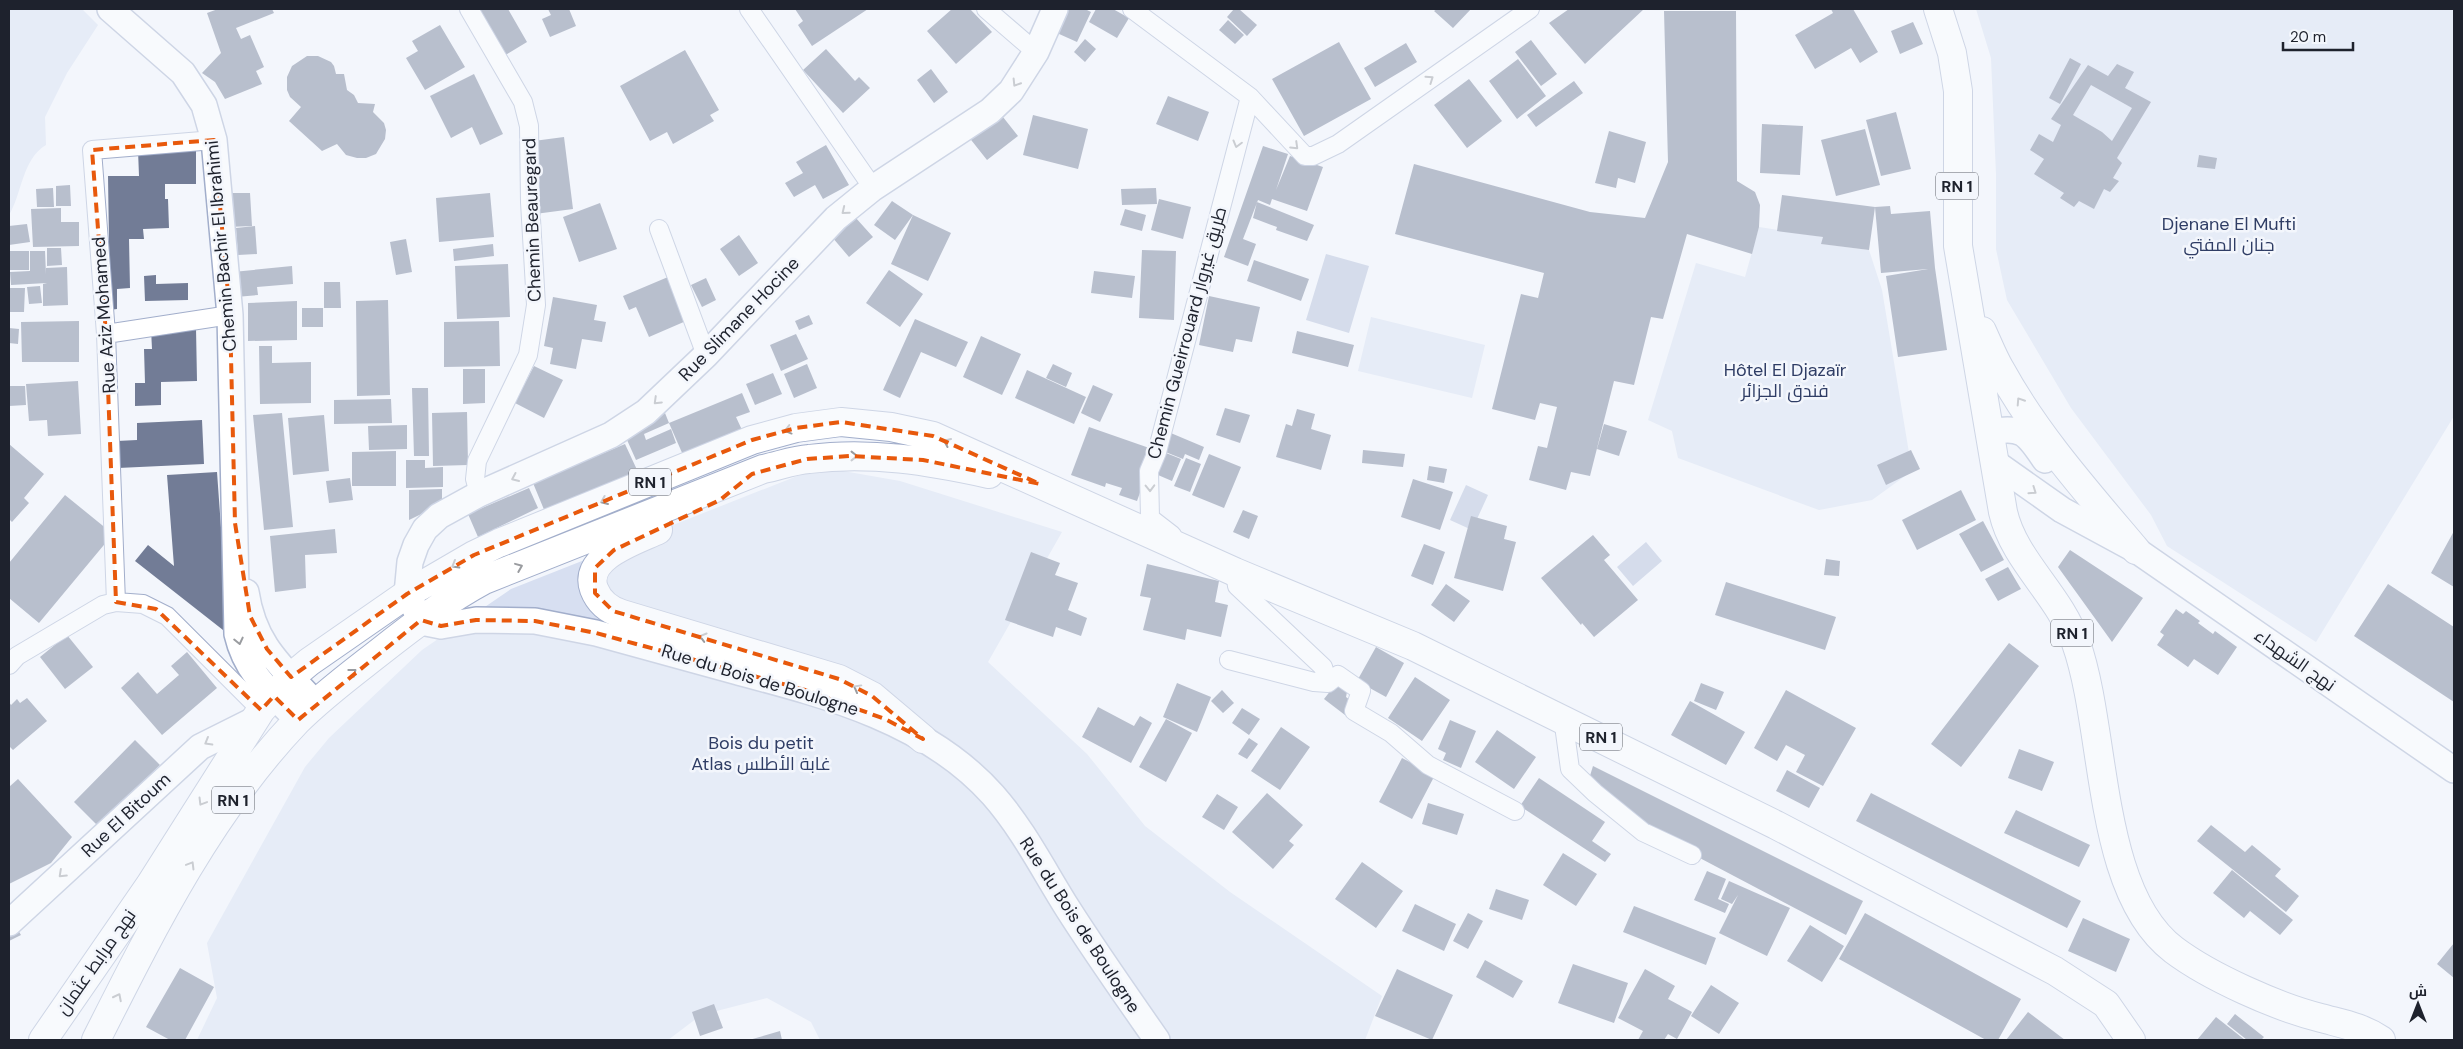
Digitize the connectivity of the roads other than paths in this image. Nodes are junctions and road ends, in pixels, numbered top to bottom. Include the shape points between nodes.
1 (110, 9) edge
2 (469, 9) edge
3 (749, 9) edge
4 (986, 9) edge
5 (1055, 9) edge
6 (1132, 9) edge
7 (1530, 9) edge
8 (1938, 9) edge
9 (1036, 52) junction
10 (1250, 97) junction
11 (214, 140) junction
12 (873, 188) junction
13 (659, 229) dead end
14 (1964, 281) junction
15 (230, 315) junction
16 (106, 334) junction
17 (706, 355) junction
18 (1991, 432) junction
19 (1994, 462) junction
20 (752, 474) junction
21 (1040, 484) junction
22 (479, 494) junction
23 (2136, 550) junction
24 (1192, 552) junction
25 (1235, 572) junction
26 (407, 594) junction
27 (116, 602) junction
28 (421, 620) junction
29 (1229, 660) dead end
30 (9, 665) edge
31 (1328, 683) junction
32 (270, 701) junction
33 (307, 712) junction
34 (1563, 718) junction
35 (923, 739) junction
36 (2454, 770) edge
37 (1515, 811) dead end
38 (1692, 855) dead end
39 (9, 923) edge
40 (2321, 1018) junction
41 (43, 1040) edge
42 (96, 1040) edge
43 (1157, 1040) edge
44 (2131, 1040) edge
45 (2350, 1040) edge
46 (2381, 1040) edge

1 - 11 street, Chemin Bachir El Ibrahimi via 183,73 204,105
2 - 22 street, Chemin Beauregard via 523,102 529,126 536,305 528,355 477,460 475,479
3 - 12 street
4 - 9 street
5 - 9 street, Rue Slimane Hocine
6 - 10 street
10 -> 7 street via 1296,148 1305,156 1313,156 1338,144
8 - 14 main road, RN 1 via 1956,70 1957,221
9 -> 12 street, Rue Slimane Hocine via 1011,91 990,111
10 -> 24 street, Chemin Gueirrouard طريق غيروار via 1157,452 1149,471 1150,518
11 - 15 street, Chemin Bachir El Ibrahimi
11 - 16 street, Rue Aziz Mohamed via 92,150
12 -> 17 street, Rue Slimane Hocine via 836,218
13 - 17 street
14 - 18 main road, RN 1
23 -> 14 main road via 2061,459 2004,376 1979,326
15 - 16 street
15 - 32 street, Chemin Bachir El Ibrahimi via 235,523 250,616 267,649
16 - 27 street, Rue Aziz Mohamed
17 -> 22 street, Rue Slimane Hocine via 646,412 611,435
18 - 19 main road, RN 1
18 - 23 street via 2008,428 2024,434 2072,494
19 -> 23 street via 2062,510
19 - 40 main road, RN 1 via 2009,532 2056,604 2079,650 2118,849 2127,881 2144,916 2162,940 2194,964 2246,989
20 -> 21 main road, RN 1 via 807,459 850,456 923,460
28 -> 20 main road, RN 1 via 484,580
35 -> 20 main road via 872,696 839,679 613,611 595,593 593,576 602,559 614,550 720,500
21 - 24 main road, RN 1
21 -> 26 main road, RN 1 via 933,436 891,427 841,422 796,428 752,440 499,543
22 - 26 street, Rue Slimane Hocine via 440,516 425,529 410,562
23 - 36 street, نهج الشهداء
24 - 25 main road, RN 1
25 - 31 street via 1236,586 1323,667
25 - 34 main road, RN 1 via 1413,646
26 - 28 street
26 - 32 main road, RN 1
27 - 30 street via 91,611 17,656
27 - 32 street via 143,604 167,616
33 -> 28 main road, RN 1
28 - 35 street, Rue du Bois de Boulogne via 441,626 476,620 534,621 580,629 805,690 885,719
29 - 31 street
31 - 37 street via 1338,675 1361,691 1354,711 1391,733 1428,765
32 - 33 street, Chemin Bachir El Ibrahimi
32 -> 39 street, Rue El Bitoum via 200,747
32 -> 41 main road, نهج مرابط عثمان / RN 1 via 150,885
42 -> 33 main road, RN 1 via 144,946 198,854 246,781
34 - 38 street via 1570,769 1643,832
34 - 44 main road, RN 1 via 2055,971 2106,1004
35 - 43 street, Rue du Bois de Boulogne via 992,794 1008,814 1081,930
40 - 45 main road, RN 1
40 - 46 main road, RN 1 via 2353,1025

